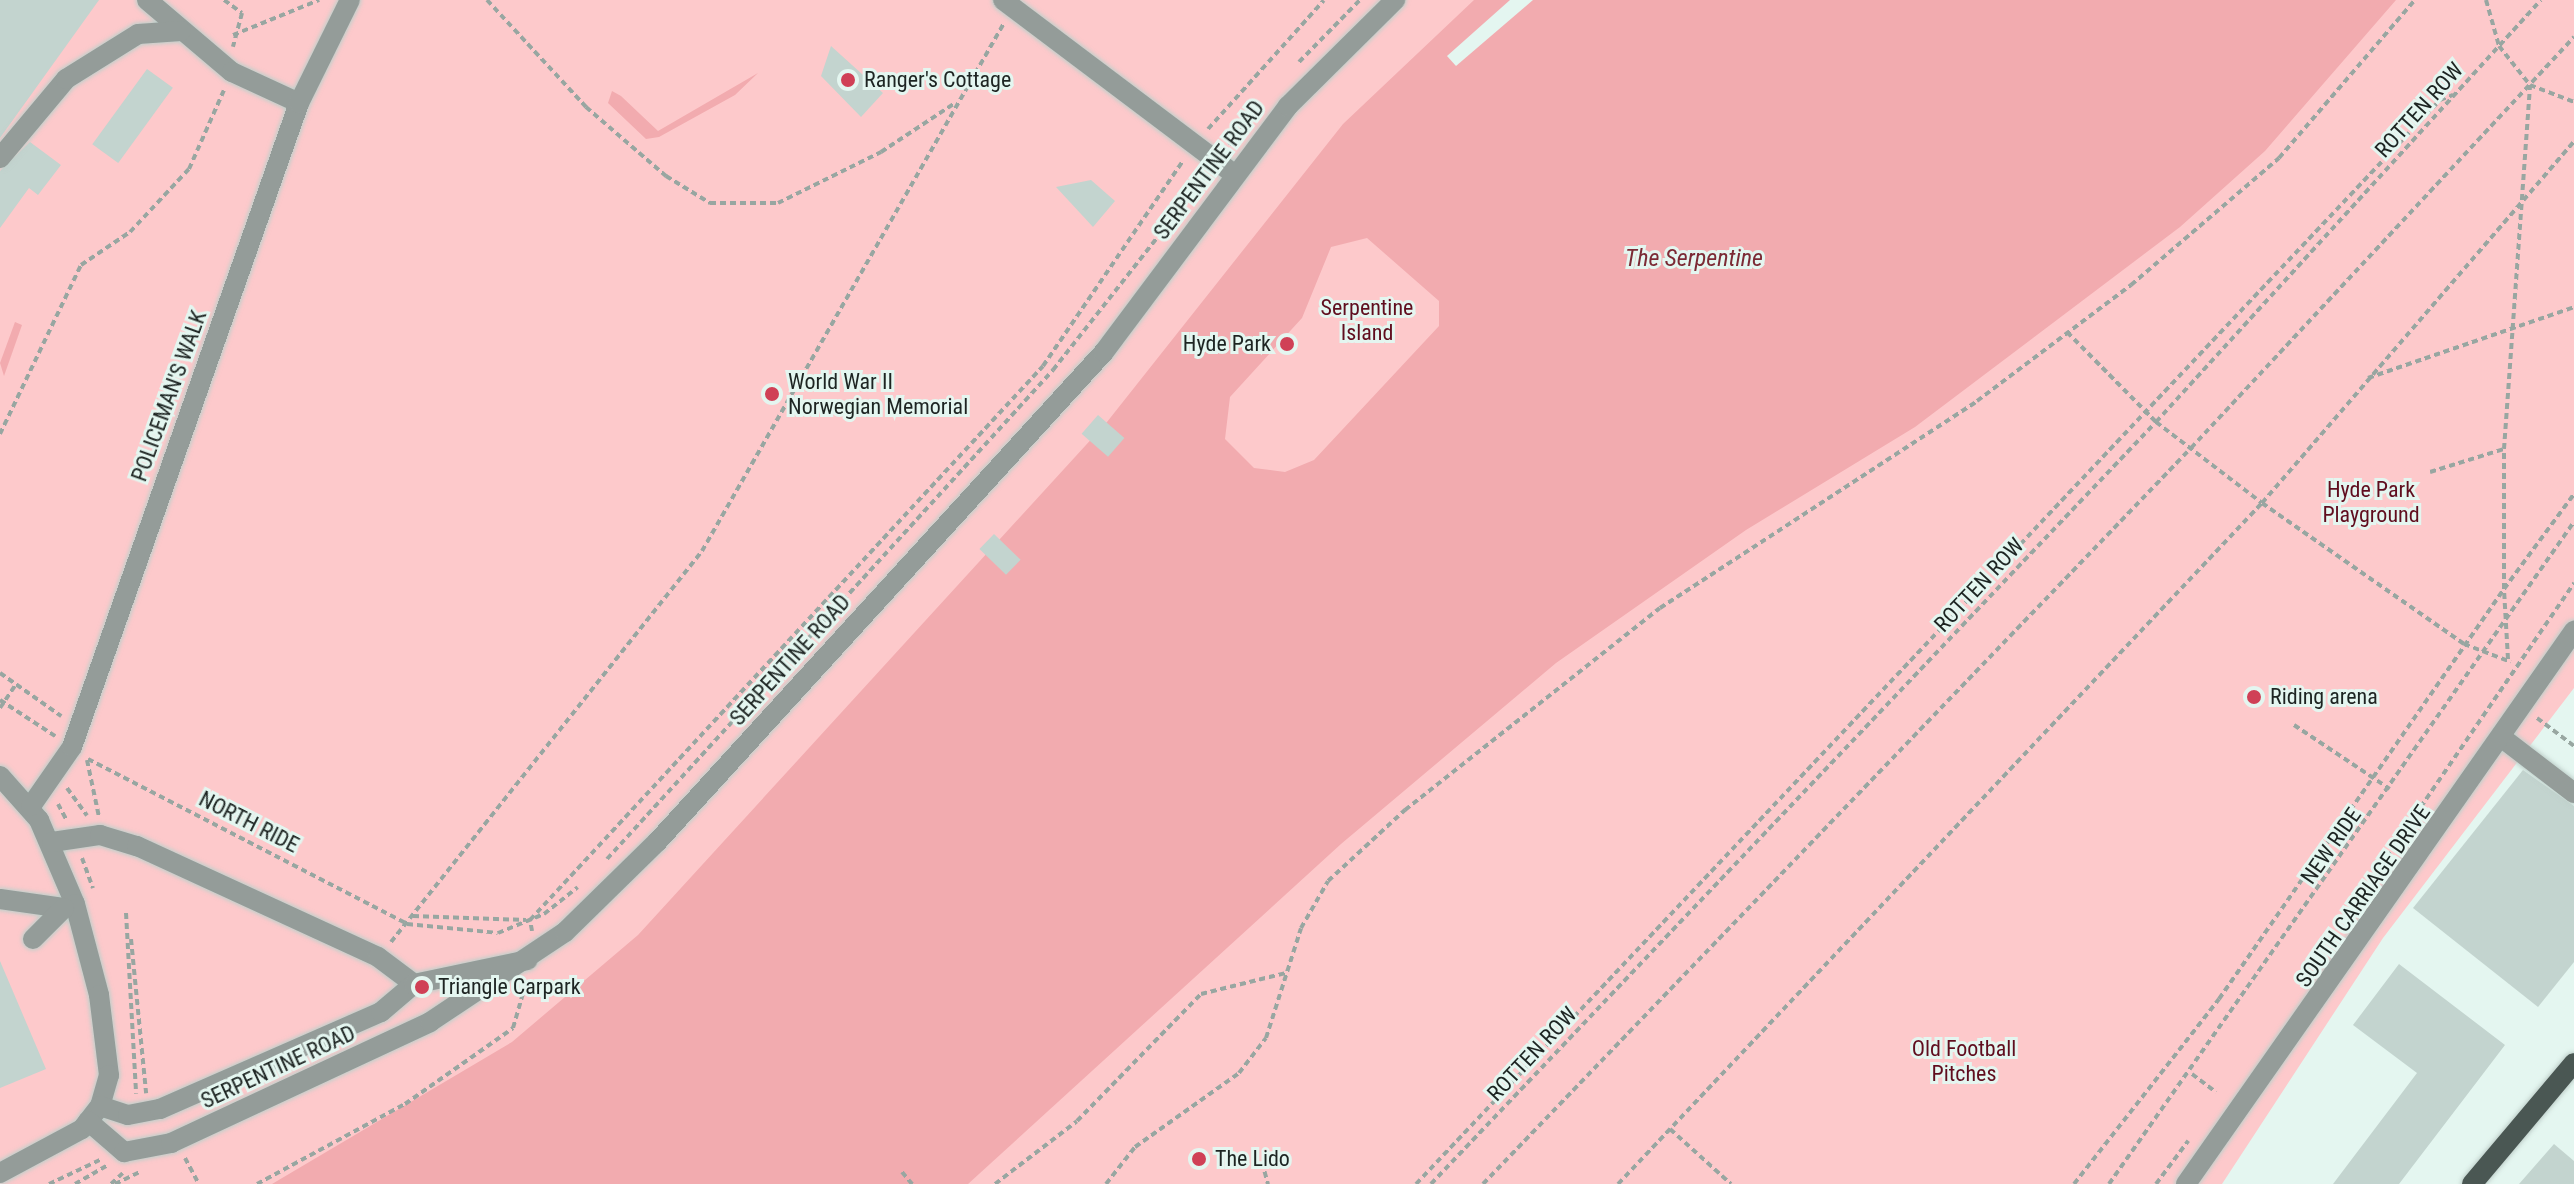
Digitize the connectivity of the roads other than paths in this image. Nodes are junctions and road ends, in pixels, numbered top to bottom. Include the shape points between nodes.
1 (147, 0) edge
2 (350, 0) edge
3 (1395, 0) edge
4 (1009, 4) edge
5 (181, 31) junction
6 (299, 103) junction
7 (0, 158) edge
8 (1234, 174) junction
9 (2574, 631) edge
10 (2501, 737) junction
11 (0, 776) edge
12 (2574, 793) edge
13 (31, 806) junction
14 (52, 842) junction
15 (0, 899) edge
16 (69, 906) junction
17 (33, 939) dead end
18 (532, 960) junction
19 (414, 984) junction
20 (2574, 1063) edge
21 (94, 1114) junction
22 (0, 1173) edge
23 (2186, 1184) edge
24 (2472, 1184) edge

1 - 5 street
2 - 6 street, POLICEMAN'S WALK
3 - 8 street, SERPENTINE ROAD via 1346,42
4 - 8 street
5 - 6 street via 232,72
5 - 7 street via 138,34 92,61 36,110
6 - 13 street, POLICEMAN'S WALK via 78,743
8 - 18 street, SERPENTINE ROAD via 1104,352 584,915
9 - 10 street, SOUTH CARRIAGE DRIVE
10 - 12 street
10 - 23 street, SOUTH CARRIAGE DRIVE
11 - 13 street
13 - 14 street
14 - 16 street
14 - 19 street via 100,835 378,957
15 - 16 street
16 - 17 street
16 - 21 street via 99,995 109,1075
18 - 19 street
18 - 21 street, SERPENTINE ROAD via 430,1022 171,1143 124,1152
19 - 21 street via 381,1012 147,1111
20 - 24 main road
21 - 22 street

